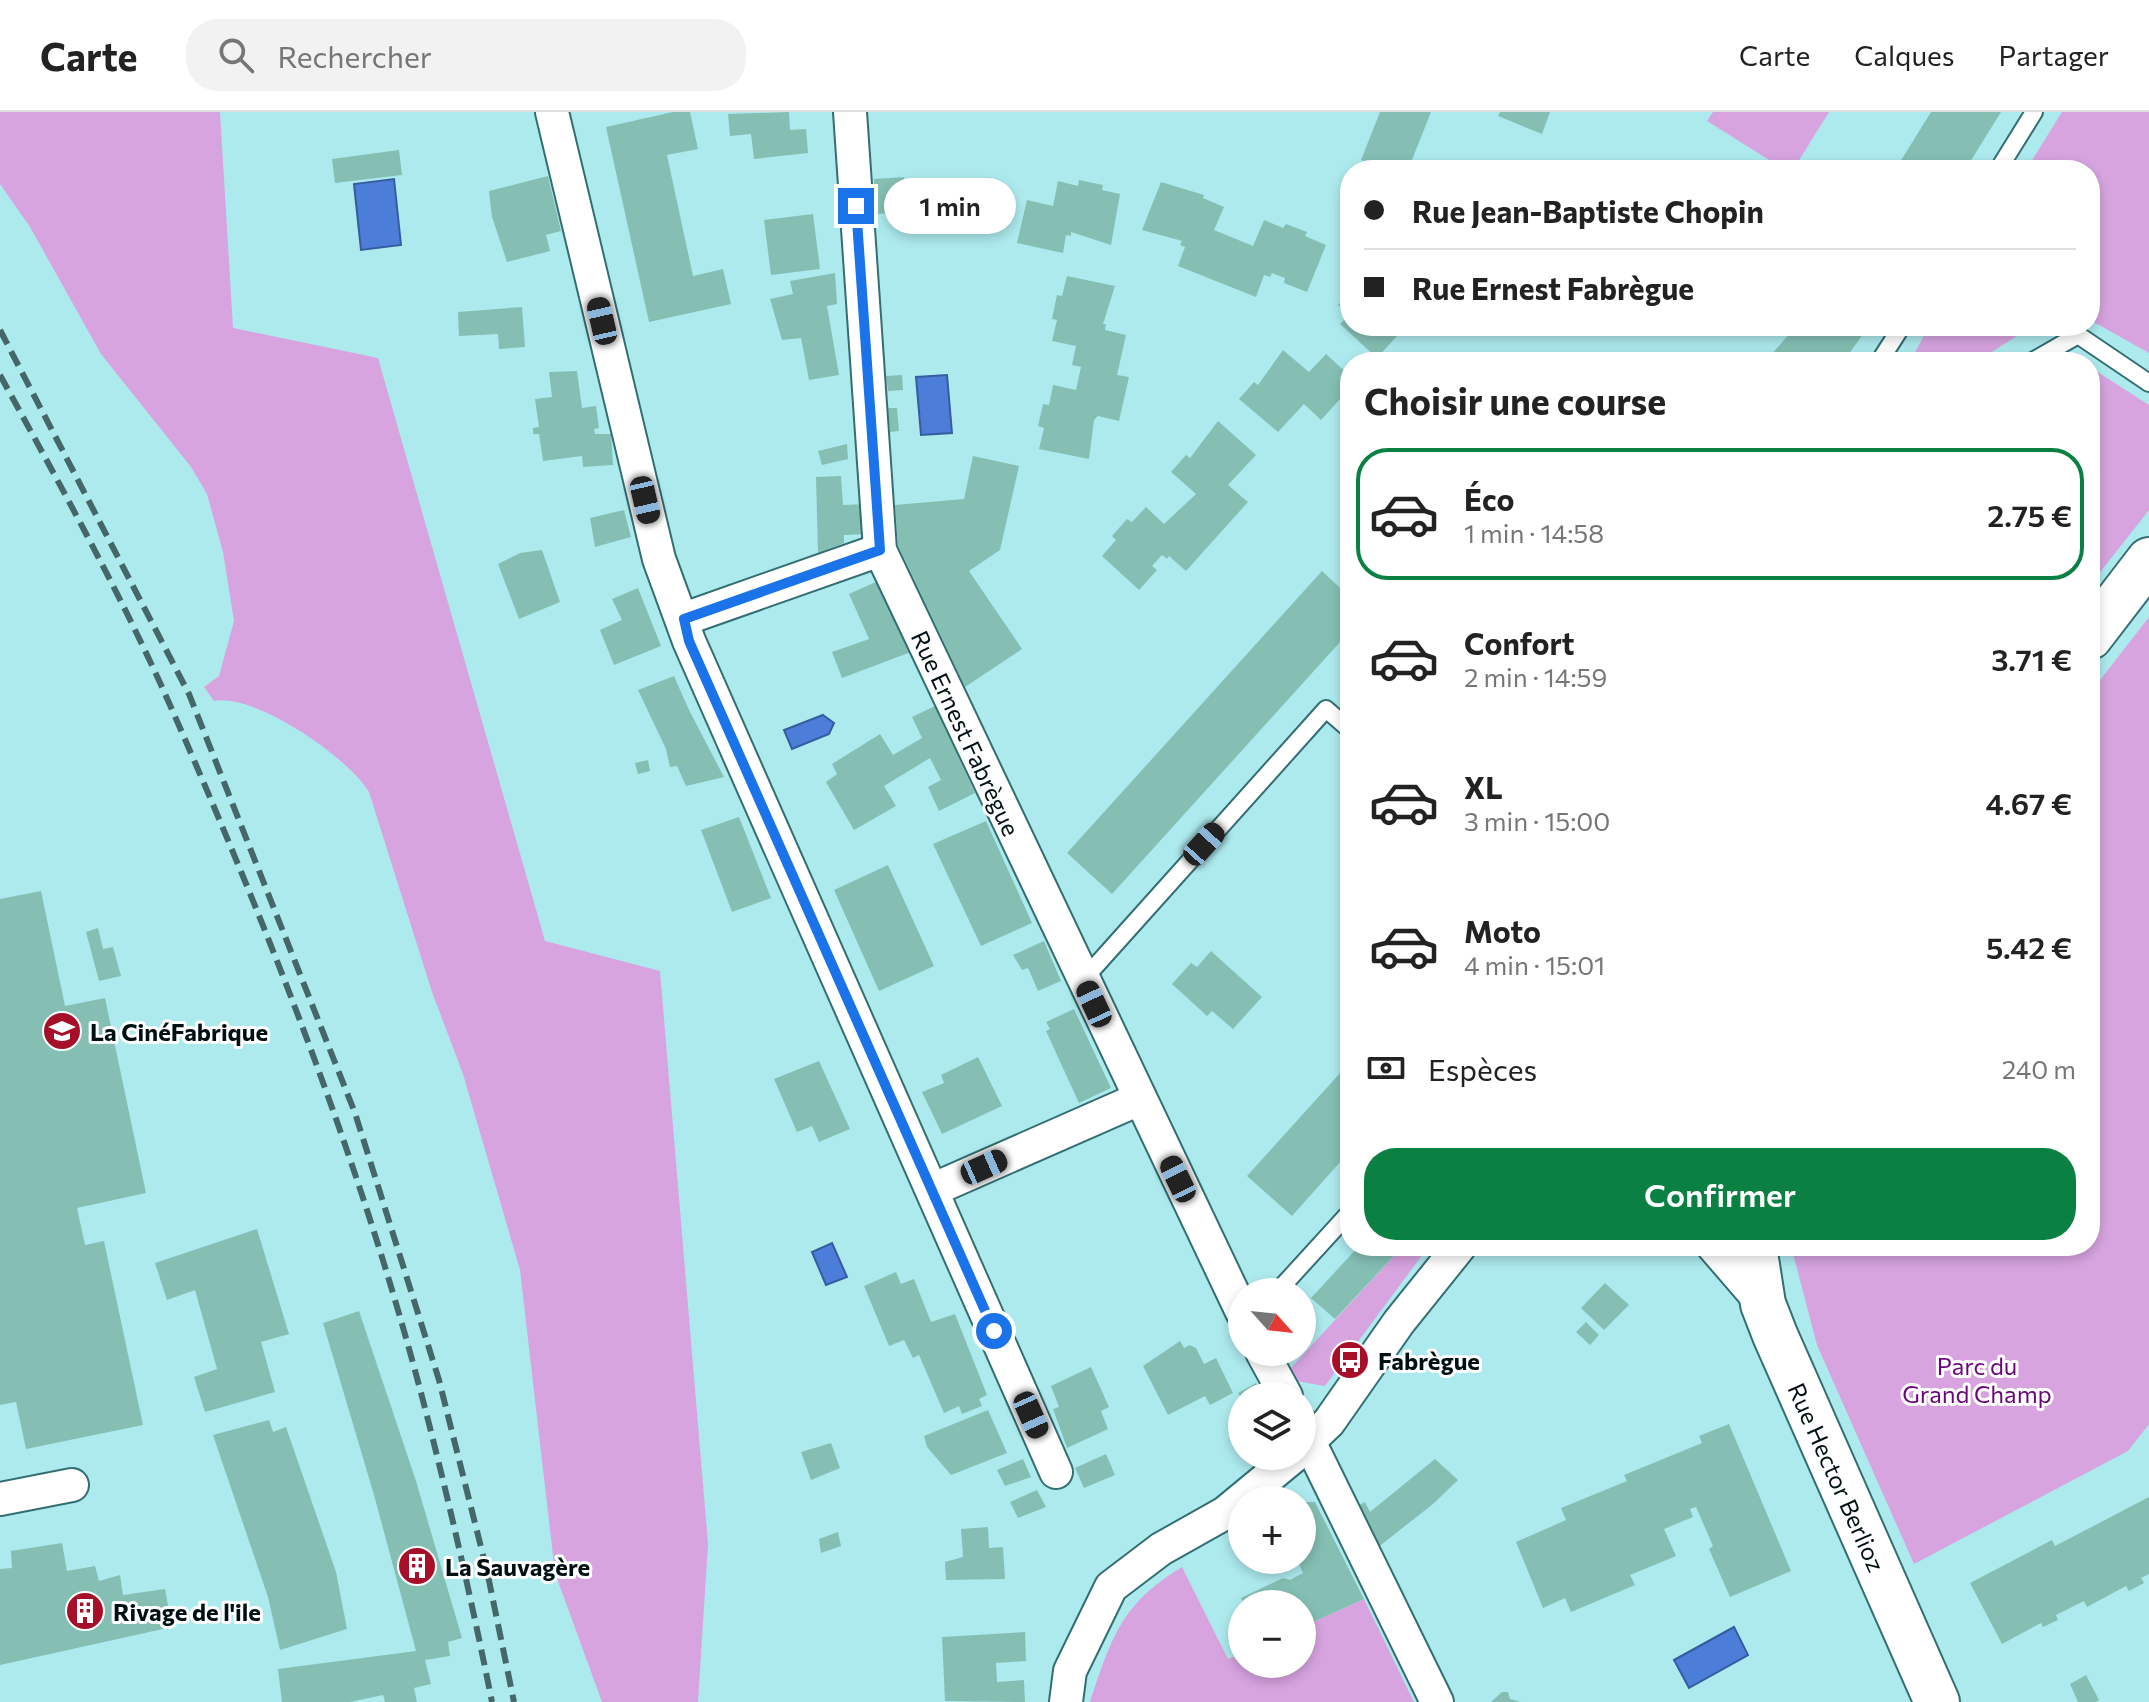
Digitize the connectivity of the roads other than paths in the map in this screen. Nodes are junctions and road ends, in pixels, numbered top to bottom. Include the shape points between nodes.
1 (552, 112) edge
2 (850, 112) edge
3 (2034, 112) edge
4 (2004, 160) edge
5 (2076, 336) edge
6 (2079, 336) edge
7 (2048, 352) edge
8 (2149, 383) edge
9 (880, 550) junction
10 (2149, 560) edge
11 (684, 619) junction
12 (2100, 624) edge
13 (1340, 721) edge
14 (1083, 980) junction
15 (1139, 1099) junction
16 (932, 1190) junction
17 (1340, 1223) edge
18 (1452, 1256) edge
19 (1722, 1256) edge
20 (1756, 1256) edge
21 (1290, 1278) edge
22 (1228, 1283) edge
23 (1763, 1304) junction
24 (1316, 1432) edge
25 (1272, 1470) edge
26 (1316, 1470) edge
27 (1056, 1472) dead end
28 (72, 1485) dead end
29 (0, 1499) edge
30 (1066, 1702) edge
31 (1437, 1702) edge
32 (1937, 1702) edge

1 - 11 street via 659,559
2 - 9 street, Rue Ernest Fabrègue
3 - 4 lane
5 - 7 lane
6 - 8 lane
9 - 11 street
9 - 14 street, Rue Ernest Fabrègue
10 - 12 street
11 - 16 street via 689,641
13 - 14 lane via 1326,709
14 - 15 street, Rue Ernest Fabrègue
15 - 16 street
15 - 22 street, Rue Ernest Fabrègue
16 - 27 street
17 - 21 lane
18 - 24 street via 1329,1422
19 - 23 street
20 - 23 street, Rue Hector Berlioz
23 - 32 street, Rue Hector Berlioz
25 - 30 street via 1225,1513 1161,1549 1111,1587 1070,1671
26 - 31 street
28 - 29 street

